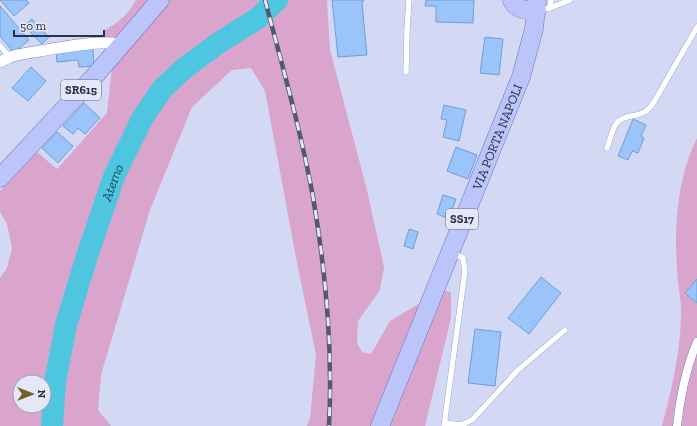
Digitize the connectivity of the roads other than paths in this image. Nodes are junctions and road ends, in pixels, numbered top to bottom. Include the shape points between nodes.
1 (160, 0) edge
2 (409, 0) edge
3 (512, 0) edge
4 (570, 0) edge
5 (544, 5) edge
6 (697, 27) edge
7 (122, 45) junction
8 (0, 46) edge
9 (5, 59) edge
10 (406, 72) dead end
11 (607, 148) dead end
12 (0, 178) edge
13 (449, 251) junction
14 (565, 330) dead end
15 (697, 342) edge
16 (445, 424) edge
17 (380, 426) edge
18 (677, 426) edge

1 - 7 main road, SR615
2 - 10 lane
3 - 5 main road via 520,9
4 - 5 lane
5 - 13 main road, VIA PORTA NAPOLI / SS17 via 521,77
6 - 11 lane via 654,102 642,113 618,121
7 - 9 street via 112,42 78,45
7 - 12 main road, SR615
8 - 9 lane
13 - 16 lane via 462,257 465,271
13 - 17 main road, VIA PORTA NAPOLI / SS17
14 - 16 lane via 518,370 472,420 461,425
15 - 18 street via 684,386

